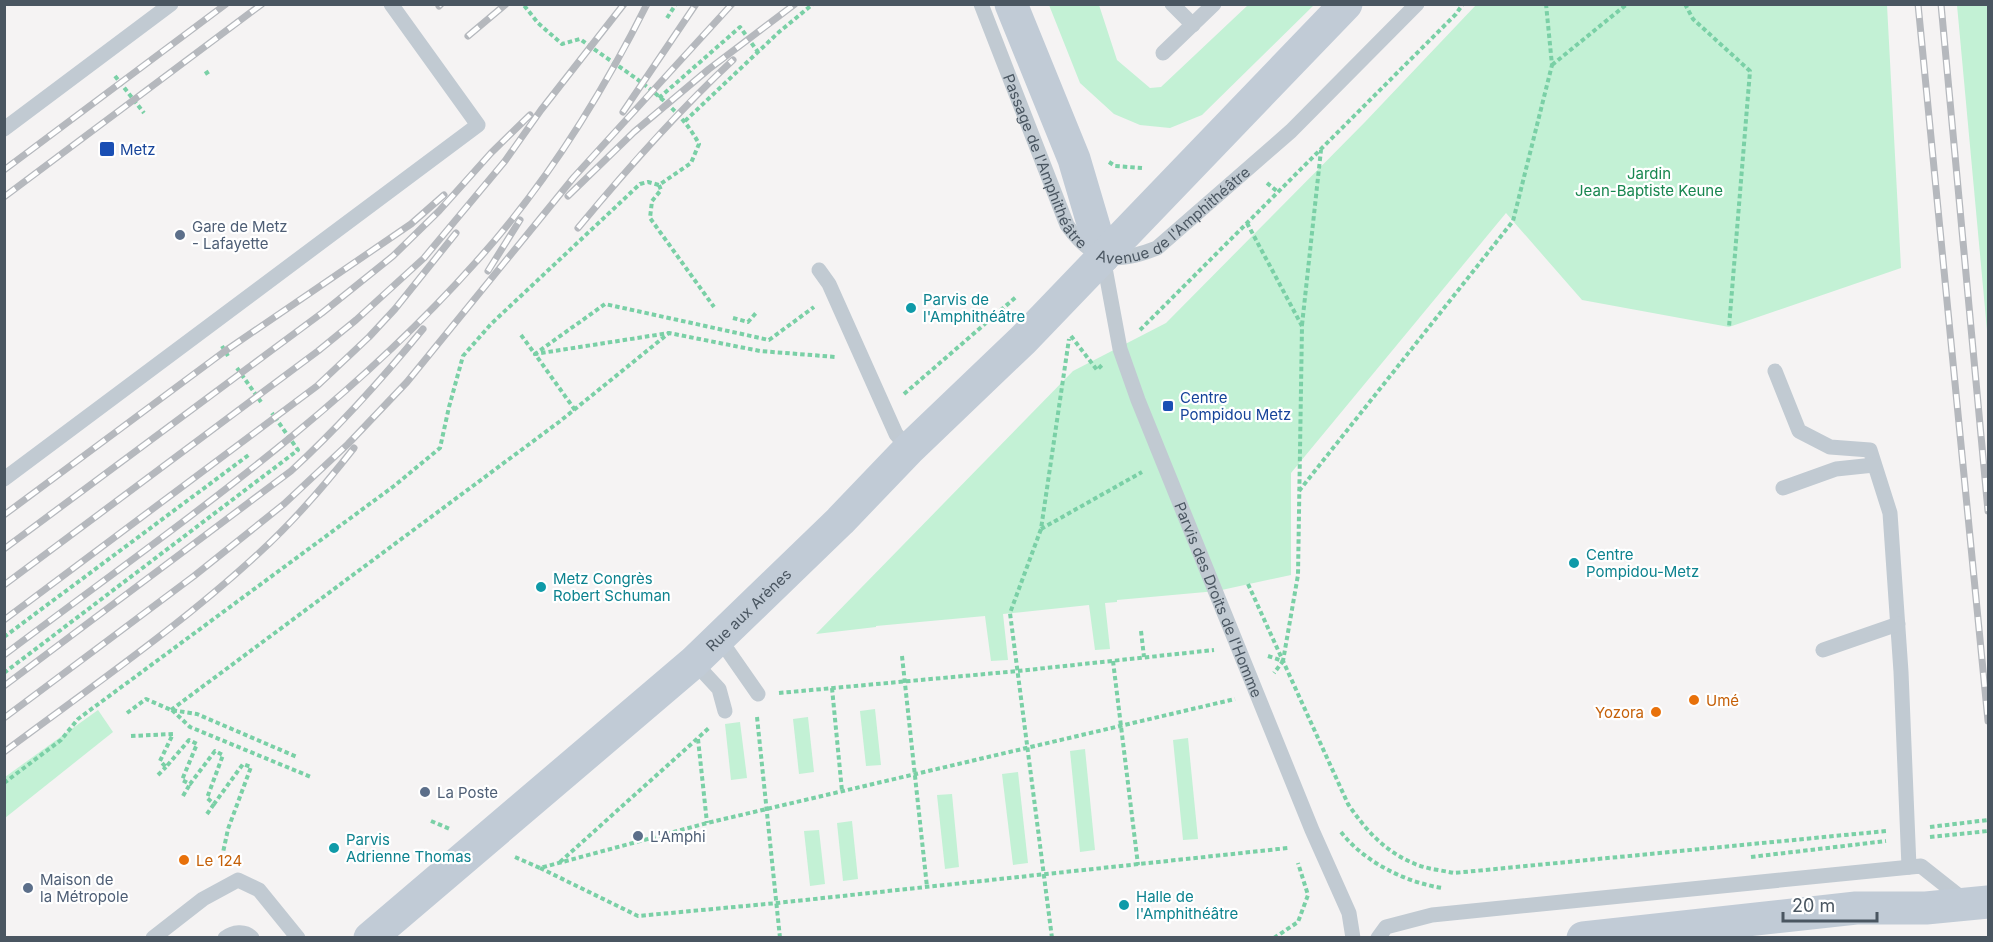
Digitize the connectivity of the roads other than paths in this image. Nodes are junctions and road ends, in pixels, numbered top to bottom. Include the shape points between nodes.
1 (171, 4) edge
2 (391, 4) edge
3 (981, 4) edge
4 (1011, 4) edge
5 (1173, 4) edge
6 (1214, 4) edge
7 (1346, 4) edge
8 (1417, 4) edge
9 (1193, 25) junction
10 (1163, 53) dead end
11 (4, 129) edge
12 (1103, 256) junction
13 (819, 270) dead end
14 (1775, 371) dead end
15 (909, 449) junction
16 (1874, 465) junction
17 (4, 479) edge
18 (1783, 488) dead end
19 (1898, 624) junction
20 (719, 638) junction
21 (1823, 650) dead end
22 (694, 662) junction
23 (758, 694) dead end
24 (725, 711) dead end
25 (1909, 867) junction
26 (1979, 903) edge
27 (153, 938) edge
28 (225, 938) edge
29 (252, 938) edge
30 (298, 938) edge
31 (370, 938) edge
32 (1353, 938) edge
33 (1378, 938) edge
34 (1583, 938) edge

1 - 11 lane
2 - 17 lane via 478,125
3 - 12 lane, Passage de l'Amphithéâtre via 1067,225 1080,243
4 - 12 main road, Passage de l'Amphithéâtre via 1074,159
5 - 9 lane
6 - 9 lane
7 - 12 main road, Avenue de l'Amphithéâtre
8 - 12 lane, Avenue de l'Amphithéâtre via 1250,169 1157,248 1137,256
9 - 10 lane
12 - 15 main road, Rue aux Arènes via 1023,340
12 - 32 lane, Parvis des Droits de l'Homme via 1120,349 1138,400 1349,913
13 - 15 lane via 829,284 896,434
14 - 16 lane via 1799,431 1830,447 1870,450
15 - 20 main road, Rue aux Arènes
16 - 18 lane via 1836,469
16 - 19 lane via 1890,513
19 - 21 lane
19 - 25 lane
20 - 22 main road, Rue aux Arènes
20 - 23 lane
22 - 24 lane via 719,689
22 - 31 main road, Rue aux Arènes
25 - 26 lane via 1921,866
25 - 33 lane via 1432,915 1386,927
26 - 34 main road via 1856,908
27 - 30 lane via 202,899 238,880 259,890
28 - 29 lane via 240,932

